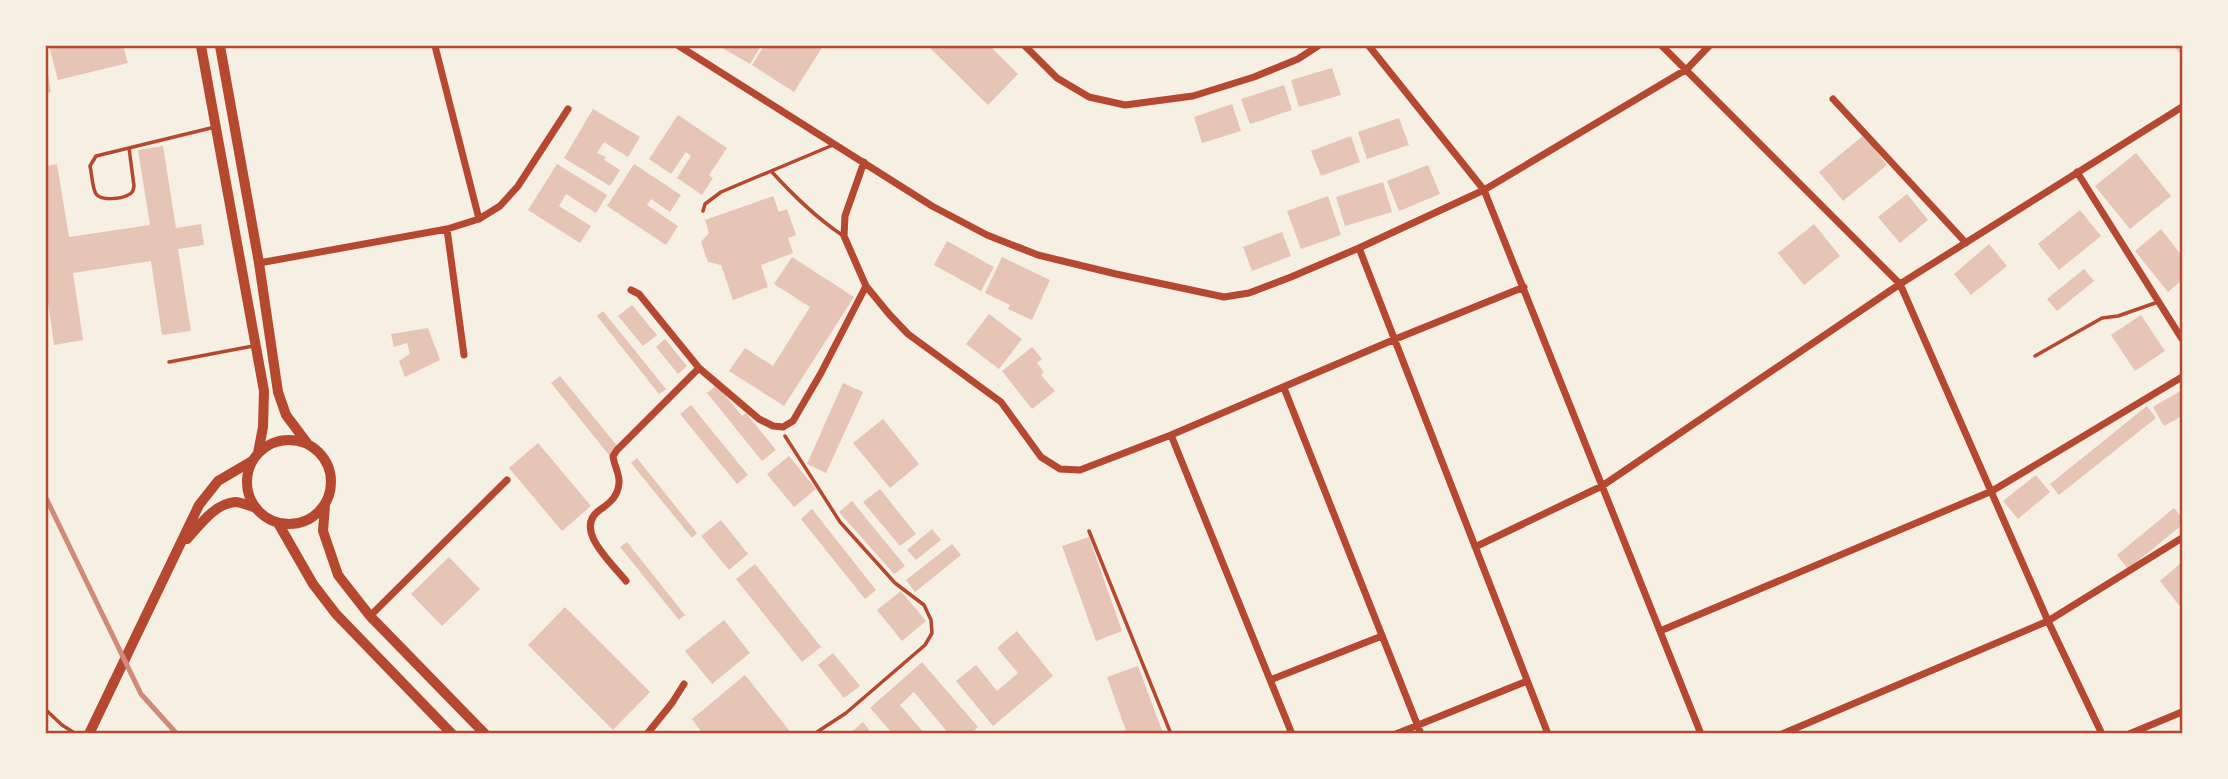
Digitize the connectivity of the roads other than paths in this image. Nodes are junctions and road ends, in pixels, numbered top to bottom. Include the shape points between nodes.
1 (201, 46) edge
2 (220, 46) edge
3 (435, 46) edge
4 (679, 46) edge
5 (1025, 46) edge
6 (1318, 46) edge
7 (1368, 46) edge
8 (1662, 46) edge
9 (1709, 46) edge
10 (1687, 69) junction
11 (1833, 99) dead end
12 (2182, 107) edge
13 (568, 109) dead end
14 (216, 127) junction
15 (836, 144) junction
16 (129, 148) junction
17 (864, 162) junction
18 (771, 170) junction
19 (2077, 172) junction
20 (1484, 190) junction
21 (704, 211) dead end
22 (479, 219) junction
23 (447, 229) junction
24 (844, 236) junction
25 (1965, 243) junction
26 (1359, 248) junction
27 (259, 263) junction
28 (1899, 284) junction
29 (866, 286) junction
30 (1524, 287) junction
31 (631, 290) dead end
32 (2158, 302) junction
33 (2182, 339) edge
34 (1393, 340) junction
35 (256, 346) junction
36 (464, 355) dead end
37 (2035, 356) dead end
38 (169, 362) dead end
39 (699, 368) junction
40 (2182, 377) edge
41 (1284, 388) junction
42 (1171, 435) junction
43 (307, 443) junction
44 (255, 457) junction
45 (507, 480) dead end
46 (1602, 486) junction
47 (1992, 491) junction
48 (325, 505) junction
49 (256, 508) junction
50 (278, 523) junction
51 (1088, 531) dead end
52 (2182, 538) edge
53 (179, 547) junction
54 (1475, 547) junction
55 (626, 580) dead end
56 (370, 616) junction
57 (2048, 621) junction
58 (1660, 631) junction
59 (1382, 636) junction
60 (1270, 680) junction
61 (1527, 681) junction
62 (684, 684) dead end
63 (46, 710) edge
64 (2182, 712) edge
65 (1417, 725) junction
66 (76, 733) edge
67 (89, 733) edge
68 (452, 733) edge
69 (485, 733) edge
70 (646, 733) edge
71 (1171, 733) edge
72 (1292, 733) edge
73 (1396, 733) edge
74 (1420, 733) edge
75 (1548, 733) edge
76 (1701, 733) edge
77 (1782, 733) edge
78 (2102, 733) edge
79 (2129, 733) edge

1 - 14 main road
2 - 27 main road
3 - 22 street
4 - 15 street
5 - 6 street via 1058,78 1088,97 1125,106 1193,96 1298,60
7 - 20 street
8 - 10 street
9 - 10 street
10 - 20 street
10 - 28 street
11 - 25 street
12 - 19 street
13 - 22 street via 518,186 500,206
14 - 16 lane
14 - 35 main road
15 - 17 street
15 - 18 lane
16 - 16 lane via 92,160 98,196 133,192
17 - 24 street via 845,216
17 - 26 street via 932,205 1025,250 1224,297 1249,293
18 - 21 lane via 721,192 705,204
18 - 24 lane via 799,202
19 - 25 street
19 - 32 street
20 - 26 street
20 - 30 street
22 - 23 street
23 - 27 street
23 - 36 street
24 - 29 street
25 - 28 street
26 - 34 street
27 - 43 main road via 278,391 286,415
28 - 46 street
28 - 47 street
29 - 39 street via 793,421 783,427 759,419
29 - 42 street via 908,334 1001,402 1041,457 1060,468 1080,470
30 - 34 street
30 - 46 street
31 - 39 street
32 - 33 street
32 - 37 lane via 2102,318
34 - 41 street
34 - 54 street
35 - 38 lane
35 - 44 main road via 264,391 263,427
39 - 55 street via 617,450 613,456 620,482 617,491 590,519 588,529 594,541
40 - 47 street
41 - 42 street
41 - 59 street
42 - 60 street
43 - 44 main road via 290,439 272,442
43 - 48 main road via 321,454 330,470 331,488
44 - 49 main road via 247,477
44 - 53 street via 218,481 199,505
45 - 56 street
46 - 54 street
46 - 58 street
47 - 57 street
47 - 58 street
48 - 50 main road via 312,517
48 - 56 main road via 323,531 338,575
49 - 50 main road
49 - 53 street via 236,502 220,507
50 - 68 main road via 336,614
51 - 71 lane
52 - 57 street
53 - 67 street
54 - 61 street
56 - 69 main road
57 - 77 street
57 - 78 street
58 - 76 street
59 - 60 street
59 - 65 street
60 - 72 street
61 - 65 street
61 - 75 street
62 - 70 street
63 - 66 lane
64 - 79 street
65 - 73 street
65 - 74 street

